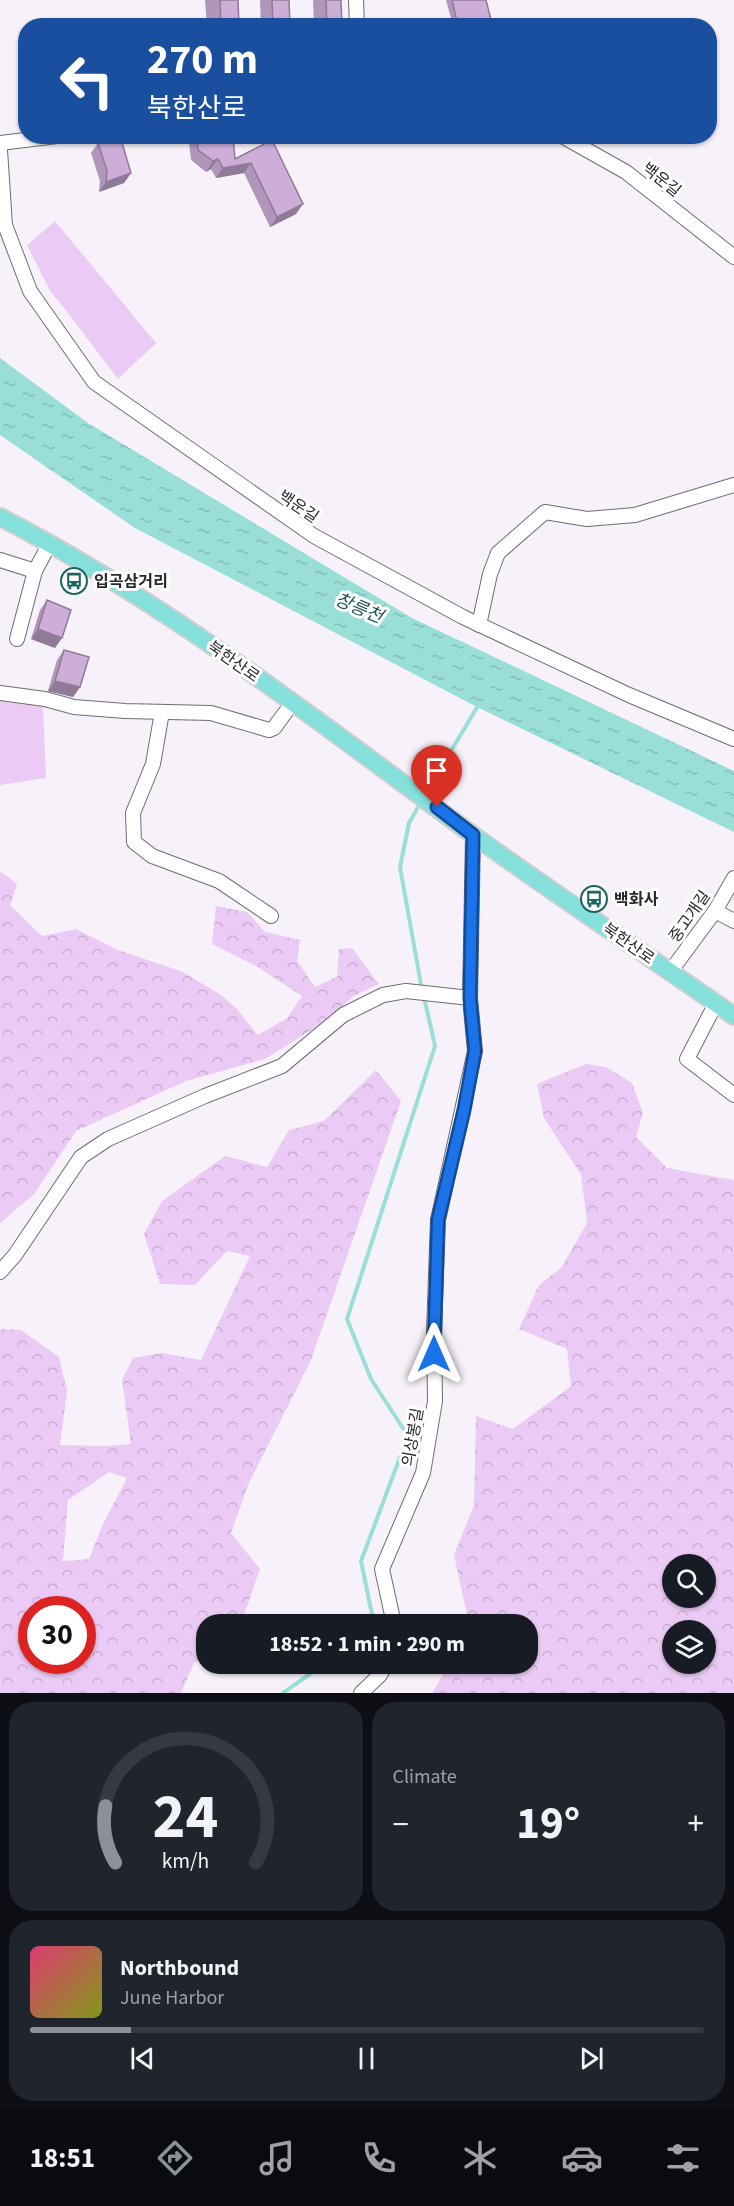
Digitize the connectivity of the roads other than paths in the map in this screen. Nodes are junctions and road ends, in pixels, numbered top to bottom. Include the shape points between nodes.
1 (356, 0) edge
2 (357, 18) edge
3 (18, 141) edge
4 (0, 143) edge
5 (576, 144) edge
6 (0, 150) edge
7 (734, 257) edge
8 (734, 485) edge
9 (0, 517) edge
10 (50, 543) junction
11 (0, 560) edge
12 (35, 571) junction
13 (479, 625) junction
14 (17, 639) dead end
15 (0, 693) edge
16 (293, 702) junction
17 (162, 712) junction
18 (734, 738) edge
19 (473, 835) junction
20 (734, 878) edge
21 (715, 911) junction
22 (271, 916) dead end
23 (734, 921) edge
24 (670, 972) junction
25 (470, 998) junction
26 (716, 1003) junction
27 (734, 1016) edge
28 (734, 1095) edge
29 (0, 1272) edge
30 (392, 1614) edge
31 (380, 1674) edge
32 (361, 1693) edge

1 - 2 street
3 - 4 street
5 - 7 street, 백운길 via 626,172
6 - 13 street, 백운길 via 5,225 30,291 94,382 314,536
8 - 13 street via 635,515 587,519 545,512 498,553
9 - 10 main road, 북한산로
10 - 12 street
10 - 16 main road, 북한산로 via 171,616
11 - 12 street
12 - 14 street
13 - 18 street, 백운길 via 629,695
15 - 17 street via 74,707
16 - 17 street via 269,730 211,713
16 - 19 main road, 북한산로
17 - 22 street via 153,764 133,813 134,842 152,856 219,881
19 - 24 main road, 북한산로
19 - 25 street, 의상봉길
20 - 21 street, 중고개길
21 - 23 street
21 - 24 street, 중고개길
24 - 26 main road, 북한산로
25 - 29 street via 406,991 383,995 343,1015 282,1066 108,1139 81,1157
25 - 30 street, 의상봉길 via 475,1051 438,1220 435,1401 423,1473 382,1569
26 - 27 main road, 북한산로
26 - 28 street via 687,1059
31 - 32 street

